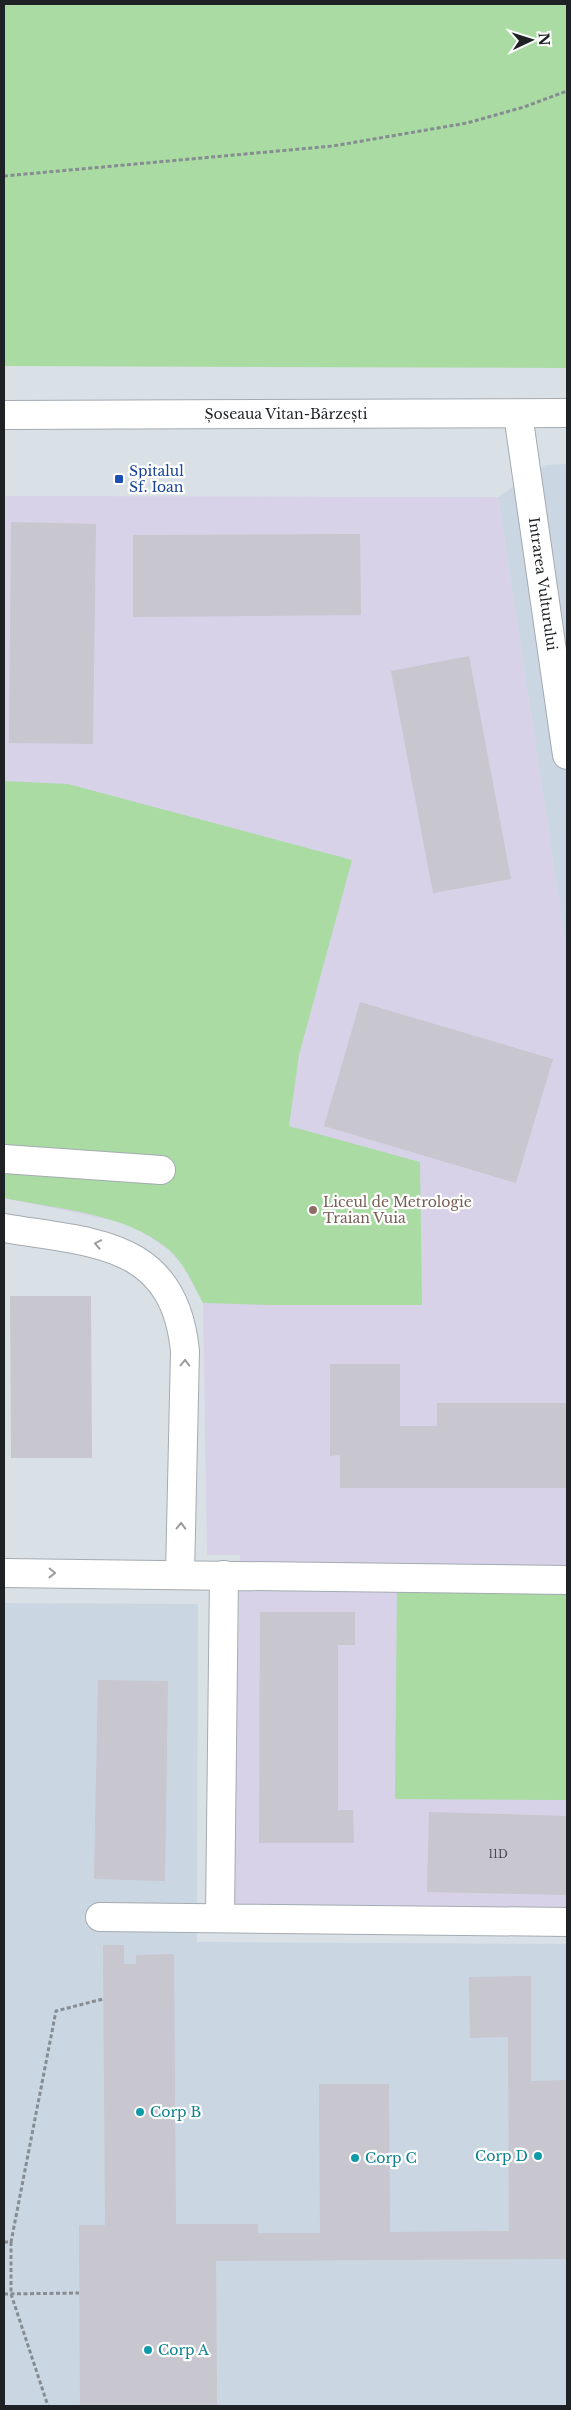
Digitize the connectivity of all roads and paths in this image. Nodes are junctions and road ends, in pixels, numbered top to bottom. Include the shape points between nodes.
1 (567, 91) edge
2 (4, 176) edge
3 (518, 414) junction
4 (567, 414) edge
5 (4, 415) edge
6 (567, 755) edge
7 (4, 1159) edge
8 (161, 1170) dead end
9 (4, 1228) edge
10 (4, 1573) edge
11 (180, 1575) junction
12 (224, 1575) junction
13 (567, 1580) edge
14 (100, 1917) dead end
15 (220, 1917) junction
16 (567, 1922) edge
17 (103, 2000) dead end
18 (4, 2242) edge
19 (12, 2242) junction
20 (79, 2293) dead end
21 (4, 2294) edge
22 (11, 2294) junction
23 (48, 2406) edge

1 - 2 path via 467,123 333,146
3 - 4 main road, Șoseaua Vitan-Bârzești
3 - 5 main road, Șoseaua Vitan-Bârzești
3 - 6 main road, Intrarea Vulturului
7 - 8 main road
11 -> 9 main road via 185,1351 173,1300 154,1273 126,1253 104,1244
10 -> 11 main road
11 - 12 main road
12 - 13 main road
12 - 15 main road
14 - 15 main road
15 - 16 main road
17 - 19 path via 56,2011
18 - 19 path
19 - 22 path
20 - 22 path
21 - 22 path
22 - 23 path

